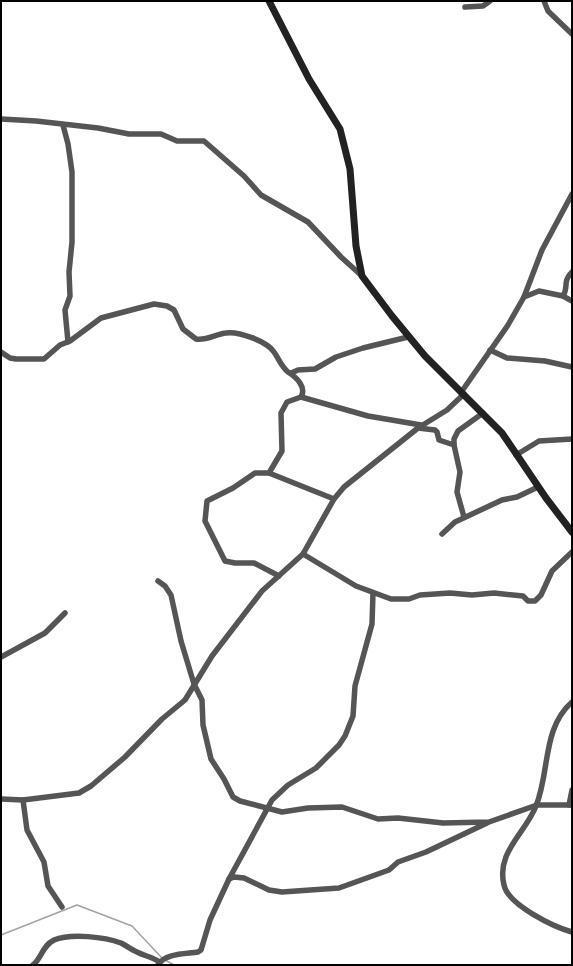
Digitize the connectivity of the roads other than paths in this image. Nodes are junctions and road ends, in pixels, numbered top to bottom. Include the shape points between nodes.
1 (269, 1) edge
2 (490, 1) edge
3 (544, 1) edge
4 (465, 7) dead end
5 (572, 34) edge
6 (1, 119) edge
7 (63, 125) junction
8 (572, 194) edge
9 (572, 272) edge
10 (362, 276) junction
11 (563, 296) junction
12 (524, 297) junction
13 (572, 301) edge
14 (408, 337) junction
15 (68, 342) junction
16 (490, 350) junction
17 (1, 352) edge
18 (572, 367) edge
19 (290, 373) junction
20 (463, 393) junction
21 (301, 397) junction
22 (483, 413) junction
23 (419, 426) junction
24 (572, 439) edge
25 (454, 445) junction
26 (516, 455) junction
27 (269, 473) junction
28 (538, 487) junction
29 (334, 499) junction
30 (464, 517) junction
31 (571, 528) edge
32 (442, 534) dead end
33 (572, 552) edge
34 (303, 554) junction
35 (278, 576) junction
36 (158, 581) dead end
37 (373, 593) junction
38 (65, 612) dead end
39 (1, 657) edge
40 (194, 684) junction
41 (572, 702) edge
42 (572, 790) edge
43 (2, 798) edge
44 (23, 800) junction
45 (537, 805) junction
46 (570, 805) edge
47 (268, 807) junction
48 (489, 822) junction
49 (229, 879) junction
50 (62, 907) dead end
51 (572, 932) edge
52 (159, 964) edge
53 (33, 965) edge

1 - 10 street via 309,79 340,129 350,169 356,246
2 - 4 street via 483,6
3 - 5 street via 548,11
6 - 7 street
7 - 10 street via 129,134 161,134 177,141 206,142 261,195 308,222
7 - 15 street via 72,172 70,296 65,310
8 - 12 street via 542,250
9 - 11 street via 565,281
10 - 14 street
11 - 12 street via 539,291
11 - 13 street
12 - 16 street
14 - 19 street via 363,348 315,368
14 - 20 street
15 - 17 street via 60,345 44,359 16,359
15 - 19 street via 104,316 159,304 176,312 183,329 196,339 235,333 262,342 271,348 281,365
16 - 18 street via 507,358 545,361
16 - 20 street
19 - 21 street via 302,386
20 - 22 street
20 - 23 street via 447,410
21 - 23 street via 363,415
21 - 27 street via 287,402 281,413 282,452
22 - 25 street via 458,431
22 - 26 street via 502,433
23 - 25 street via 435,430 439,440
23 - 29 street via 344,487
24 - 26 street via 539,441
25 - 30 street via 460,472 457,492
26 - 28 street
27 - 29 street
27 - 35 street via 255,473 234,488 209,499 206,504 205,521 225,561 254,563
28 - 30 street
28 - 31 street
29 - 34 street
30 - 32 street
33 - 37 street via 552,571 541,595 535,601 528,601 523,596 497,593 420,595 409,599 392,599
34 - 35 street
34 - 37 street via 345,580
35 - 40 street via 262,591
36 - 40 street via 171,595
37 - 47 street via 372,624 355,686 353,716 346,736 316,768 278,793
38 - 39 street via 45,633
40 - 44 street via 185,700 91,786 74,794
40 - 47 street via 202,700 203,725 213,764 234,797 246,804
41 - 45 street via 565,708 552,734
42 - 46 street
43 - 44 street
44 - 50 street via 27,830 44,862 48,886
45 - 46 street
45 - 48 street
45 - 51 street via 524,830 506,855 502,871 504,886 513,899 532,914
47 - 48 street via 286,812 308,808 342,807 369,817 383,819 443,823
47 - 49 street
48 - 49 street via 426,852 398,862 389,870 339,888 282,892 269,890 244,878
49 - 52 street via 210,920 201,950 175,955
52 - 53 street via 152,957 104,938 73,937 54,940 47,945

